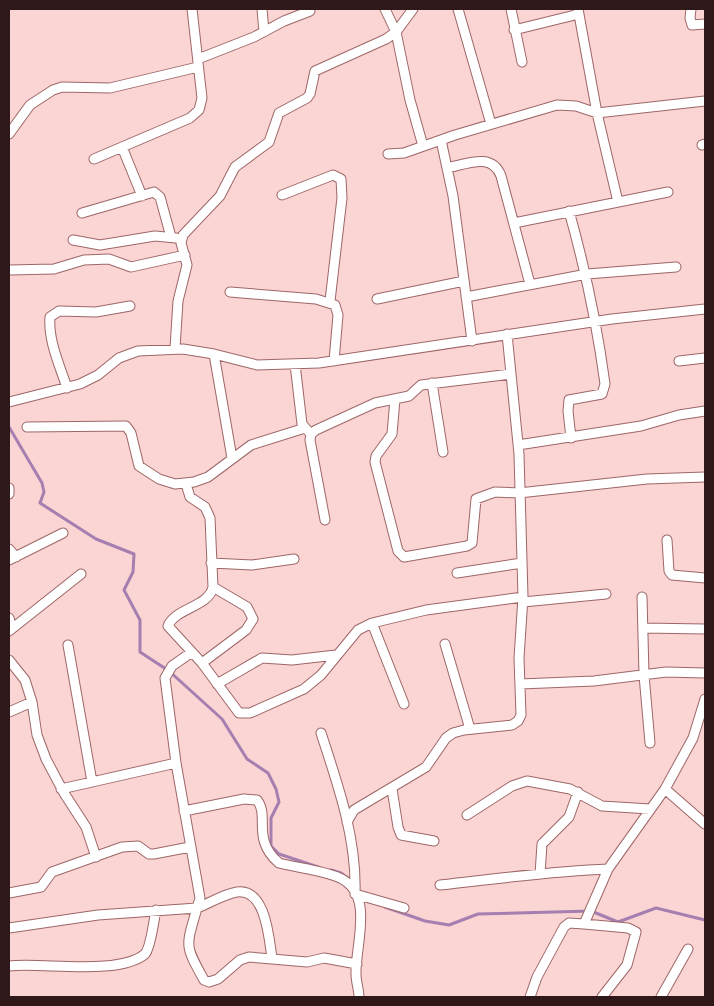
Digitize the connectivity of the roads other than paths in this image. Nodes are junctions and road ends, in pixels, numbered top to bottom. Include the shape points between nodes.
1 (192, 9) edge
2 (262, 9) edge
3 (385, 9) edge
4 (413, 9) edge
5 (458, 9) edge
6 (511, 9) edge
7 (691, 9) edge
8 (310, 11) dead end
9 (579, 11) edge
10 (705, 24) edge
11 (514, 30) junction
12 (264, 32) junction
13 (396, 32) junction
14 (522, 62) dead end
15 (198, 63) junction
16 (705, 101) edge
17 (597, 113) junction
18 (491, 124) junction
19 (9, 134) edge
20 (441, 140) junction
21 (423, 146) junction
22 (122, 147) junction
23 (388, 154) dead end
24 (94, 158) dead end
25 (447, 168) junction
26 (668, 192) dead end
27 (282, 195) dead end
28 (142, 196) junction
29 (618, 202) junction
30 (568, 211) junction
31 (82, 212) dead end
32 (514, 223) junction
33 (172, 237) junction
34 (181, 239) junction
35 (73, 240) dead end
36 (185, 255) junction
37 (676, 267) dead end
38 (9, 270) edge
39 (587, 274) junction
40 (464, 281) junction
41 (530, 284) junction
42 (230, 292) dead end
43 (466, 297) junction
44 (377, 299) dead end
45 (330, 301) junction
46 (130, 306) dead end
47 (705, 309) edge
48 (596, 322) junction
49 (507, 334) junction
50 (472, 341) junction
51 (174, 348) junction
52 (214, 354) junction
53 (705, 358) edge
54 (334, 361) junction
55 (679, 361) dead end
56 (296, 364) junction
57 (511, 374) junction
58 (432, 383) junction
59 (67, 388) junction
60 (395, 399) junction
61 (9, 402) edge
62 (705, 411) edge
63 (27, 427) dead end
64 (308, 431) junction
65 (571, 438) junction
66 (518, 445) junction
67 (442, 452) dead end
68 (232, 458) junction
69 (705, 477) edge
70 (186, 484) junction
71 (9, 488) edge
72 (519, 493) junction
73 (9, 494) edge
74 (324, 520) dead end
75 (63, 533) dead end
76 (667, 540) dead end
77 (9, 549) edge
78 (12, 558) edge
79 (294, 559) dead end
80 (211, 563) junction
81 (522, 563) junction
82 (457, 573) dead end
83 (81, 574) dead end
84 (705, 578) edge
85 (213, 587) junction
86 (606, 594) dead end
87 (642, 597) dead end
88 (523, 599) junction
89 (9, 618) edge
90 (372, 623) junction
91 (644, 628) junction
92 (705, 629) edge
93 (11, 630) edge
94 (445, 644) dead end
95 (68, 645) dead end
96 (192, 652) junction
97 (336, 655) junction
98 (9, 660) edge
99 (202, 663) junction
100 (705, 673) edge
101 (644, 675) junction
102 (217, 684) junction
103 (520, 684) junction
104 (705, 699) edge
105 (32, 702) junction
106 (404, 704) dead end
107 (9, 712) edge
108 (470, 729) junction
109 (321, 733) dead end
110 (650, 743) dead end
111 (176, 763) junction
112 (92, 782) junction
113 (61, 789) junction
114 (392, 789) junction
115 (665, 789) junction
116 (578, 792) junction
117 (650, 809) junction
118 (184, 811) junction
119 (467, 815) dead end
120 (347, 822) junction
121 (705, 823) edge
122 (434, 841) dead end
123 (190, 847) junction
124 (96, 857) junction
125 (608, 869) junction
126 (540, 874) junction
127 (440, 885) dead end
128 (9, 893) edge
129 (355, 894) junction
130 (197, 908) junction
131 (404, 908) dead end
132 (156, 910) junction
133 (586, 921) junction
134 (9, 928) edge
135 (688, 949) dead end
136 (272, 958) junction
137 (357, 964) junction
138 (9, 966) edge
139 (606, 996) edge
140 (360, 997) edge
141 (530, 997) edge
142 (661, 997) edge

1 - 15 street
2 - 12 street
3 - 13 street
4 - 13 street
5 - 18 street
6 - 11 street
7 - 10 street via 692,25
8 - 12 street
9 - 11 street
9 - 17 street
11 - 14 street
12 - 15 street
13 - 21 street
13 - 34 street via 316,71 307,98 278,113 270,142 235,167 220,196
15 - 19 street via 110,88 53,90 30,105
15 - 22 street via 202,98 196,114
16 - 17 street
17 - 18 street via 576,106 557,105
17 - 29 street
18 - 20 street
20 - 21 street
20 - 25 street
21 - 23 street via 404,153
22 - 24 street
22 - 28 street
25 - 32 street via 479,162 495,165
25 - 40 street
26 - 29 street
27 - 45 street via 333,175 341,179 342,198
28 - 31 street
28 - 33 street via 158,194
29 - 30 street
30 - 32 street
30 - 39 street
32 - 41 street
33 - 34 street
33 - 35 street via 155,236 100,245
34 - 36 street
36 - 38 street via 131,267 109,259 84,260 54,269
36 - 51 street via 187,265 178,301
37 - 39 street
39 - 41 street
39 - 48 street
40 - 43 street
40 - 44 street
41 - 43 street
42 - 45 street
43 - 50 street
45 - 54 street via 338,309
46 - 59 street via 96,312 59,311 50,317 51,334
47 - 48 street
48 - 49 street
48 - 65 street via 604,390 598,396 569,400
49 - 50 street
49 - 57 street
50 - 54 street
51 - 52 street
51 - 59 street via 128,354 98,376
52 - 56 street via 247,364
52 - 68 street
53 - 55 street
54 - 56 street
56 - 64 street via 302,420
57 - 58 street
57 - 66 street
58 - 60 street via 421,385 409,396
58 - 67 street
59 - 61 street
60 - 64 street via 376,403
60 - 72 street via 392,434 375,462 401,555 467,546 473,538 476,499 487,493
62 - 65 street
63 - 70 street via 126,426 143,470 159,479
64 - 68 street via 256,443
64 - 74 street
65 - 66 street
66 - 72 street
68 - 70 street via 208,477
69 - 72 street via 647,479
70 - 80 street via 190,497 205,507 210,518
71 - 73 street
72 - 81 street
75 - 78 street
76 - 84 street via 672,575
77 - 78 street
79 - 80 street via 258,564
80 - 85 street
81 - 82 street
81 - 88 street
83 - 93 street
85 - 96 street via 209,595 169,623 170,629
85 - 99 street via 247,607 253,619 246,630
86 - 88 street
87 - 91 street
88 - 90 street via 426,610
88 - 103 street
89 - 93 street
90 - 97 street via 358,630
90 - 106 street
91 - 92 street
91 - 101 street
94 - 108 street
95 - 112 street
96 - 99 street
96 - 111 street via 169,670 166,701
97 - 102 street via 292,660 262,658
97 - 102 street via 304,690 250,713 234,710
98 - 105 street via 25,680
99 - 102 street
100 - 101 street
101 - 103 street
101 - 110 street
103 - 108 street via 522,706 518,721 512,725
104 - 115 street via 694,738
105 - 107 street
105 - 113 street via 37,735
108 - 114 street via 446,738 426,767
109 - 120 street
111 - 112 street
111 - 118 street
112 - 113 street
113 - 124 street via 86,827
114 - 120 street via 354,810
114 - 122 street via 401,835
115 - 117 street
115 - 121 street
116 - 117 street via 602,806
116 - 119 street via 521,782
116 - 126 street via 569,817 542,844
117 - 125 street
118 - 123 street
118 - 129 street via 244,799 258,800 261,804 261,832 272,857 279,863 340,878
120 - 129 street via 356,868
123 - 124 street via 149,854 138,846 130,845
123 - 130 street via 200,898
124 - 128 street via 52,872 41,887
125 - 126 street via 560,870
125 - 133 street
126 - 127 street
129 - 131 street
129 - 137 street via 359,900 361,922
130 - 132 street
130 - 136 street via 237,892 252,896 266,926
130 - 136 street via 187,942 204,980 214,982 240,960 249,957
132 - 134 street
132 - 138 street via 148,947 145,953 134,959 79,967
133 - 139 street via 636,932 627,965
133 - 141 street via 570,923 564,928 537,977
135 - 142 street
136 - 137 street via 307,962 324,958
137 - 140 street

